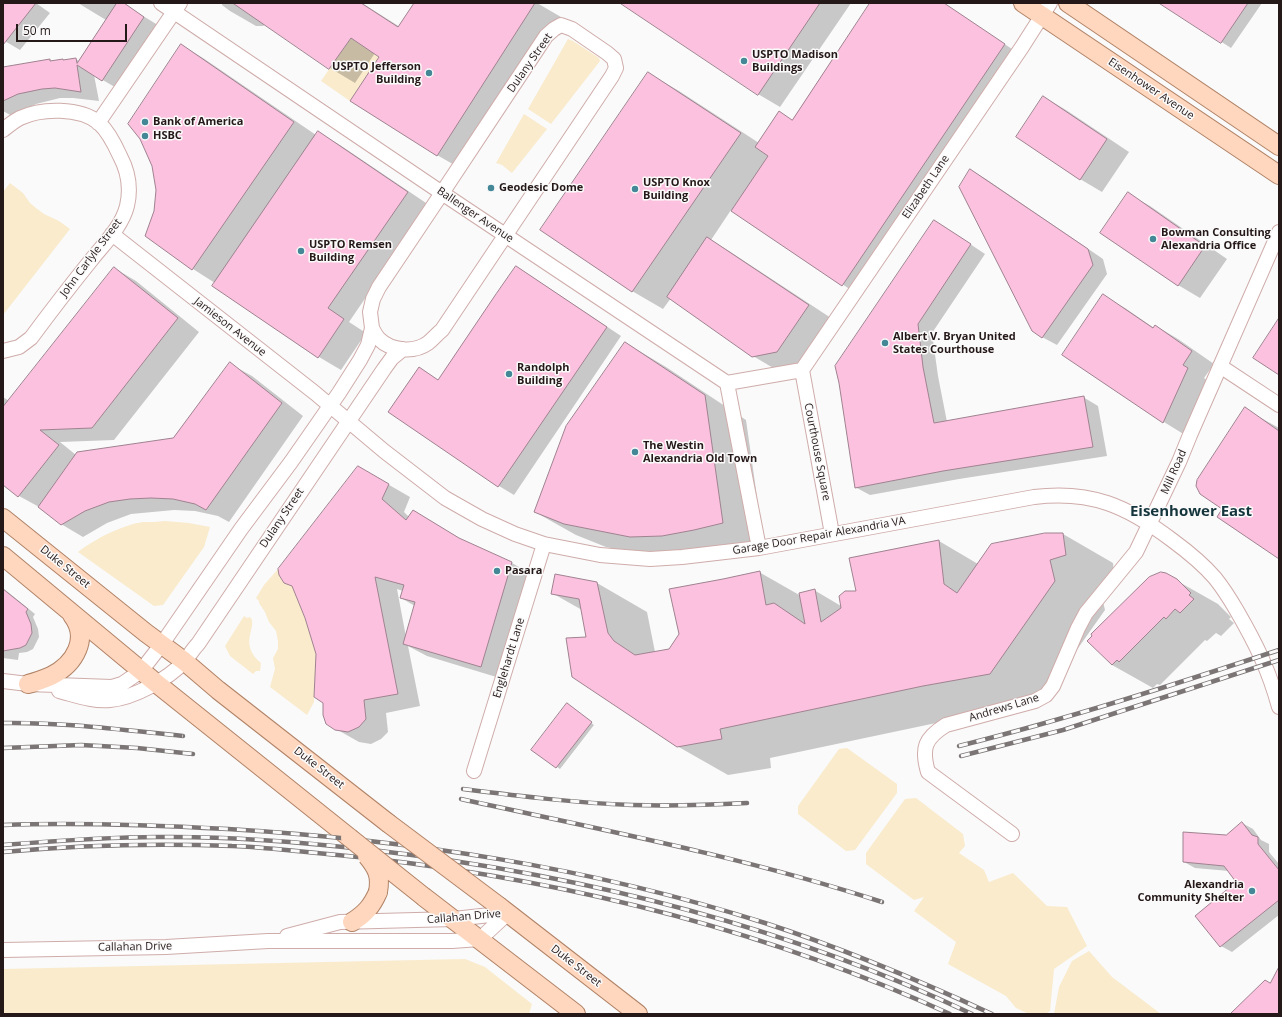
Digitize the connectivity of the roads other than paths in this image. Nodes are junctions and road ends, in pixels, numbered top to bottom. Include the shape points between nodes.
1 (161, 3) edge
2 (1023, 3) edge
3 (1068, 3) edge
4 (177, 7) edge
5 (1046, 9) edge
6 (98, 123) junction
7 (3, 130) edge
8 (1279, 146) edge
9 (1279, 175) edge
10 (442, 193) junction
11 (1279, 232) edge
12 (112, 234) junction
13 (505, 236) junction
14 (372, 328) junction
15 (403, 349) junction
16 (3, 351) edge
17 (1220, 366) junction
18 (802, 370) junction
19 (727, 383) junction
20 (330, 405) junction
21 (1279, 405) edge
22 (348, 420) junction
23 (3, 518) edge
24 (1150, 524) junction
25 (832, 534) junction
26 (544, 544) junction
27 (758, 548) junction
28 (3, 556) edge
29 (70, 611) junction
30 (162, 644) junction
31 (184, 661) junction
32 (141, 671) junction
33 (3, 681) edge
34 (156, 683) junction
35 (28, 684) junction
36 (1279, 708) edge
37 (474, 771) dead end
38 (1012, 834) dead end
39 (350, 838) junction
40 (504, 910) junction
41 (454, 919) junction
42 (352, 922) junction
43 (480, 939) junction
44 (268, 941) junction
45 (3, 950) edge
46 (576, 1014) edge
47 (638, 1014) edge

1 - 4 street, Ballenger Avenue
2 - 5 main road, Eisenhower Avenue
3 - 8 main road
4 - 6 street
4 - 10 street, Ballenger Avenue
5 - 9 main road, Eisenhower Avenue
5 - 18 street, Elizabeth Lane
6 - 7 street, John Carlyle Street via 67,111 39,112 20,119
6 - 12 street, John Carlyle Street via 111,139 127,174 126,207
10 - 13 street, Ballenger Avenue
10 - 13 street, Dulany Street via 546,36 561,26 572,29 614,59 616,68
10 - 14 street, Dulany Street via 372,299
11 - 17 street, Mill Road
12 - 16 street, John Carlyle Street via 31,338 19,347
12 - 20 street, Jamieson Avenue
13 - 15 street, Dulany Street via 442,330 427,344
13 - 19 street, Ballenger Avenue
14 - 15 street, Dulany Street via 386,344
14 - 20 street, Dulany Street via 368,345 360,360
15 - 22 street, Dulany Street via 392,358
17 - 21 street
17 - 24 street, Mill Road
18 - 19 street
18 - 25 street, Courthouse Square
19 - 27 street
20 - 22 street, Jamieson Avenue
20 - 30 street, Dulany Street
22 - 26 street, Garage Door Repair Alexandria VA via 445,498 482,519
22 - 31 street, Dulany Street via 198,644
23 - 30 main road, Duke Street
24 - 25 street, Garage Door Repair Alexandria VA via 1108,503 1060,495 1034,497
24 - 36 street via 1200,562 1230,599 1251,634 1268,671
24 - 38 street, Andrews Lane via 1136,552 1086,613 1053,686 1046,695 1035,701 946,725 933,733 926,745 924,760 928,772
25 - 27 street, Garage Door Repair Alexandria VA
26 - 27 street, Garage Door Repair Alexandria VA via 600,555 650,559
26 - 37 street, Englehardt Lane
28 - 29 main road
29 - 32 main road
29 - 35 main road via 80,631 80,642 73,656 68,664 51,676
30 - 31 main road, Duke Street
30 - 32 street, Dulany Street
31 - 34 street, Dulany Street
31 - 40 main road, Duke Street, bridge via 388,823
32 - 34 main road
32 - 35 street, Dulany Street via 122,684 112,687
33 - 35 street
34 - 35 street, Dulany Street via 142,691 110,700 92,700
34 - 39 main road
39 - 41 main road, bridge
39 - 42 main road, bridge via 364,852 380,881 378,892 368,910
40 - 41 street, Callahan Drive
40 - 43 street, Callahan Drive
40 - 47 main road, Duke Street
41 - 42 street, Callahan Drive
41 - 43 main road
42 - 44 street, Callahan Drive via 340,922
43 - 44 street, Callahan Drive
43 - 46 main road
44 - 45 street, Callahan Drive via 166,947

